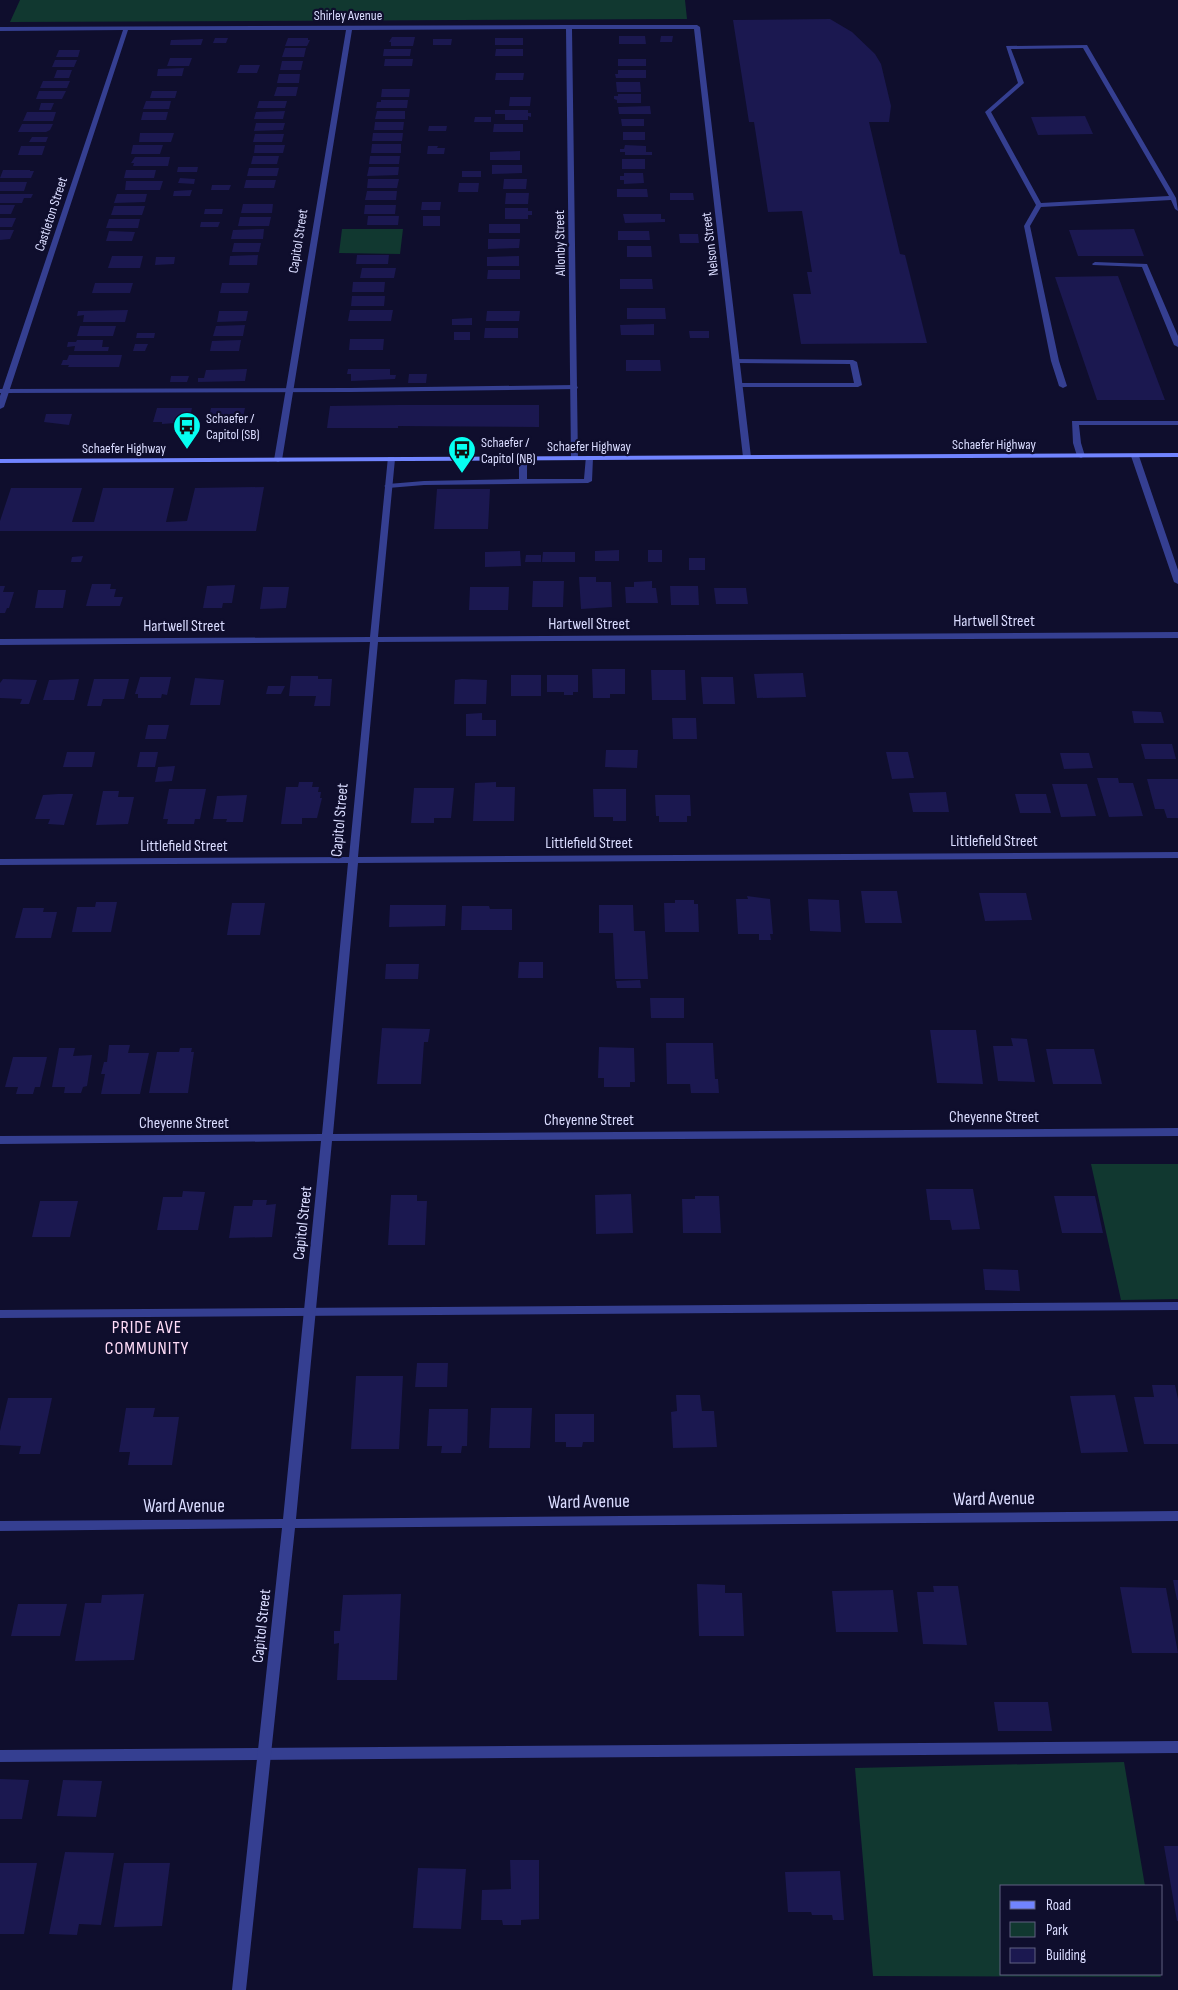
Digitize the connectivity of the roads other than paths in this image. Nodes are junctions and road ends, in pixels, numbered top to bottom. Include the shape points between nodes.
1 (569, 27) junction
2 (697, 27) joint
3 (349, 28) junction
4 (0, 29) edge
5 (126, 29) junction
6 (1173, 198) junction
7 (1039, 205) junction
8 (1178, 209) edge
9 (1096, 264) dead end
10 (1178, 345) edge
11 (736, 361) junction
12 (739, 386) junction
13 (1063, 386) dead end
14 (574, 387) junction
15 (289, 390) junction
16 (3, 391) edge
17 (0, 407) edge
18 (1178, 423) edge
19 (1178, 455) edge
20 (1081, 456) junction
21 (1135, 456) junction
22 (523, 458) junction
23 (575, 458) junction
24 (589, 458) junction
25 (747, 458) junction
26 (391, 459) junction
27 (278, 460) junction
28 (0, 461) edge
29 (523, 481) junction
30 (388, 486) junction
31 (1175, 564) edge
32 (1178, 582) edge
33 (1178, 635) edge
34 (374, 640) junction
35 (0, 642) edge
36 (1178, 855) edge
37 (353, 860) junction
38 (0, 862) edge
39 (1178, 1132) edge
40 (328, 1138) junction
41 (0, 1140) edge
42 (1178, 1306) edge
43 (310, 1312) junction
44 (0, 1314) edge
45 (1178, 1516) edge
46 (289, 1524) junction
47 (0, 1526) edge
48 (1178, 1747) edge
49 (264, 1753) junction
50 (0, 1756) edge
51 (239, 1990) edge

1 - 2 street, Shirley Avenue
1 - 3 street, Shirley Avenue
1 - 14 street, Allonby Street
2 - 11 street, Nelson Street
3 - 5 street, Shirley Avenue
3 - 15 street, Capitol Street
4 - 5 street, Shirley Avenue
5 - 16 street, Castleton Street
6 - 7 street
6 - 7 street via 1085,46 1008,47 1020,84 988,112
6 - 8 street
7 - 13 street via 1027,226
9 - 10 street via 1145,265
11 - 12 street, Nelson Street
11 - 12 street via 853,362 858,385
12 - 25 street, Nelson Street
14 - 15 street
14 - 23 street, Allonby Street
15 - 16 street
15 - 27 street, Capitol Street
16 - 17 street, Castleton Street
18 - 20 street via 1075,423 1076,443
19 - 21 street, Schaefer Highway
20 - 21 street, Schaefer Highway
20 - 25 street, Schaefer Highway
21 - 31 street
22 - 23 street, Schaefer Highway
22 - 26 street, Schaefer Highway
22 - 29 street
23 - 24 street, Schaefer Highway
24 - 25 street, Schaefer Highway
24 - 29 street via 588,481
26 - 27 street, Schaefer Highway
26 - 30 street, Capitol Street
27 - 28 street, Schaefer Highway
29 - 30 street
30 - 34 street, Capitol Street
31 - 32 street
33 - 34 street, Hartwell Street
34 - 35 street, Hartwell Street
34 - 37 street, Capitol Street
36 - 37 street, Littlefield Street
37 - 38 street, Littlefield Street
37 - 40 street, Capitol Street
39 - 40 street, Cheyenne Street
40 - 41 street, Cheyenne Street
40 - 43 street, Capitol Street
42 - 43 street
43 - 44 street
43 - 46 street, Capitol Street
45 - 46 street, Ward Avenue
46 - 47 street, Ward Avenue
46 - 49 street, Capitol Street
48 - 49 street
49 - 50 street
49 - 51 street, Capitol Street

